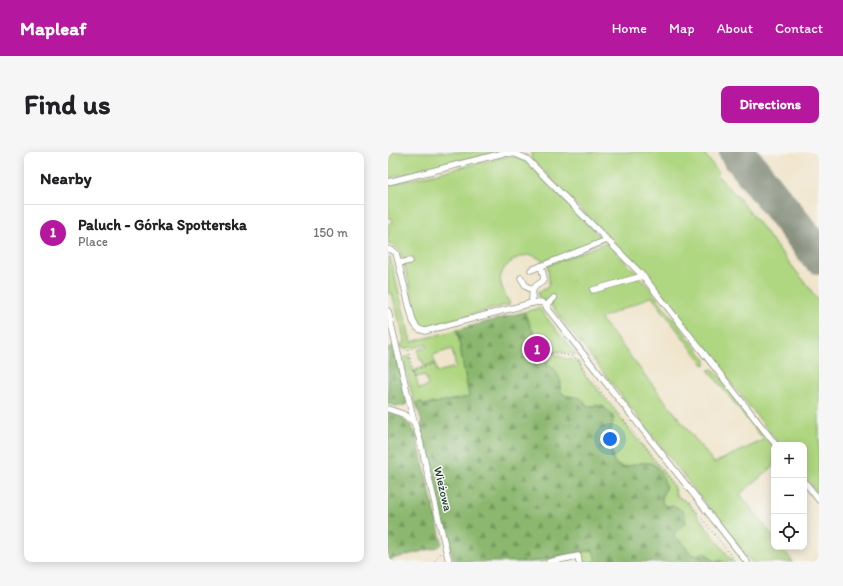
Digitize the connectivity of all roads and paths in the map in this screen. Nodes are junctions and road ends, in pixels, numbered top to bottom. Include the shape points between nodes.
1 (505, 153) edge
2 (388, 182) edge
3 (607, 240) junction
4 (388, 249) edge
5 (410, 260) dead end
6 (399, 263) junction
7 (541, 266) junction
8 (531, 270) dead end
9 (643, 276) junction
10 (521, 278) dead end
11 (532, 290) junction
12 (593, 290) dead end
13 (554, 298) dead end
14 (532, 303) junction
15 (546, 306) junction
16 (388, 311) edge
17 (537, 349) dead end
18 (408, 350) dead end
19 (435, 364) dead end
20 (414, 369) junction
21 (416, 377) dead end
22 (388, 409) edge
23 (414, 422) junction
24 (774, 442) edge
25 (807, 485) edge
26 (819, 500) edge
27 (445, 545) junction
28 (435, 562) edge
29 (449, 562) edge
30 (549, 562) edge
31 (579, 562) edge
32 (736, 562) edge
33 (747, 562) edge

1 - 2 lane
1 - 3 lane via 527,158
3 - 7 lane
3 - 9 lane
4 - 6 lane via 396,253
5 - 6 lane
6 - 14 lane via 413,321 420,330 425,331
7 - 8 lane
7 - 11 lane via 544,278
9 - 12 lane
9 - 24 lane
10 - 11 lane
11 - 14 lane
13 - 15 lane
14 - 15 lane via 541,302
15 - 33 lane
16 - 23 lane, Wieżowa
17 - 32 path via 548,354 555,352 579,360 588,377 676,486 678,496 689,502
18 - 20 path
19 - 20 path
20 - 21 path
22 - 23 lane via 403,414
23 - 27 lane, Wieżowa
25 - 26 lane
27 - 28 path
27 - 29 lane, Wieżowa
30 - 31 lane via 578,556

